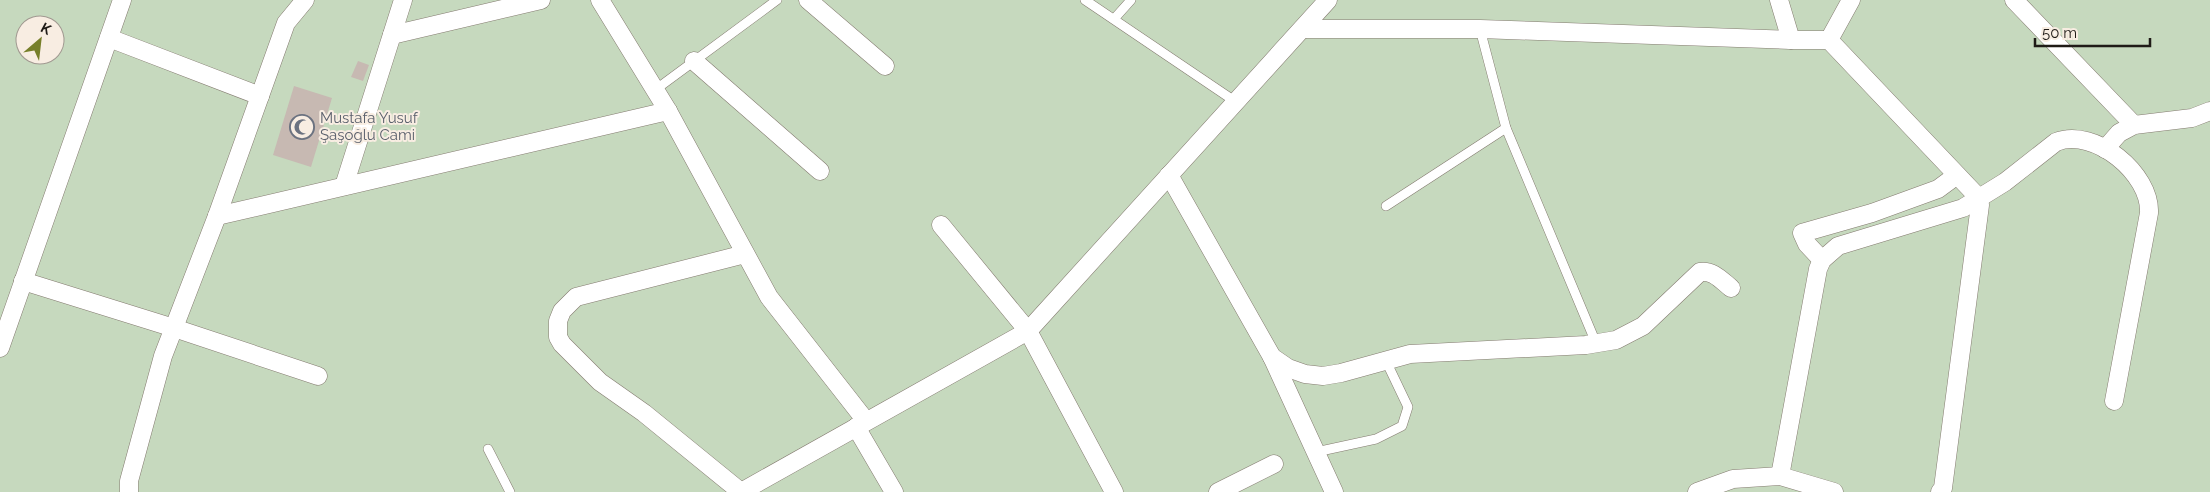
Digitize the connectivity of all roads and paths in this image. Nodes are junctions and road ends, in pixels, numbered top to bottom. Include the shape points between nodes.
1 (122, 0) edge
2 (304, 0) edge
3 (403, 0) edge
4 (541, 0) edge
5 (600, 0) edge
6 (777, 0) edge
7 (808, 0) edge
8 (1085, 0) edge
9 (1131, 0) edge
10 (1328, 0) edge
11 (1779, 0) edge
12 (1851, 0) edge
13 (2014, 0) edge
14 (1114, 18) junction
15 (1303, 29) junction
16 (1480, 29) junction
17 (392, 35) junction
18 (108, 38) junction
19 (1790, 40) junction
20 (1829, 40) junction
21 (694, 61) junction
22 (885, 66) dead end
23 (655, 90) junction
24 (260, 96) junction
25 (1236, 102) junction
26 (668, 111) junction
27 (2210, 111) edge
28 (2134, 125) junction
29 (1506, 128) junction
30 (2105, 149) junction
31 (820, 170) dead end
32 (1169, 175) junction
33 (1956, 175) junction
34 (344, 186) junction
35 (1978, 197) junction
36 (1386, 206) dead end
37 (217, 216) junction
38 (941, 225) dead end
39 (745, 254) junction
40 (1822, 260) junction
41 (23, 280) junction
42 (1731, 288) dead end
43 (174, 328) junction
44 (1028, 331) junction
45 (1596, 343) junction
46 (0, 348) edge
47 (1272, 357) junction
48 (1386, 361) junction
49 (318, 376) dead end
50 (2114, 401) dead end
51 (861, 424) junction
52 (488, 448) dead end
53 (1316, 452) junction
54 (1274, 464) dead end
55 (1780, 476) junction
56 (129, 492) edge
57 (510, 492) edge
58 (741, 492) edge
59 (894, 492) edge
60 (1114, 492) edge
61 (1218, 492) edge
62 (1334, 492) edge
63 (1697, 492) edge
64 (1834, 492) edge
65 (1940, 492) edge

1 - 18 street
2 - 24 street via 286,23
3 - 17 street
4 - 17 street
5 - 23 street
6 - 21 lane
7 - 22 street
8 - 14 lane
9 - 14 lane
10 - 15 street
11 - 19 street
12 - 20 street
13 - 28 street
14 - 25 lane
15 - 16 street
15 - 25 street
16 - 19 street
16 - 29 lane
17 - 34 street
18 - 24 street
18 - 41 street
19 - 20 street
20 - 33 street
21 - 23 lane
21 - 31 street
23 - 26 street
24 - 37 street
25 - 32 street
26 - 34 street
26 - 39 street
27 - 28 street via 2192,118
28 - 30 street via 2119,133
29 - 36 lane
29 - 45 lane
30 - 35 street via 2079,138 2056,142 2005,182
30 - 50 street via 2137,177 2150,204
32 - 44 street
32 - 47 street
33 - 35 street
33 - 40 street via 1938,189 1872,213 1802,233 1807,244
34 - 37 street
35 - 40 street via 1963,208 1838,246
35 - 65 street via 1980,215
37 - 43 street
38 - 44 street
39 - 51 street via 769,297
39 - 58 street via 576,297 562,311 557,329 562,344 600,382 644,413
40 - 55 street
41 - 43 street
41 - 46 street
42 - 45 street via 1714,274 1700,272 1643,326 1616,340
43 - 49 street
43 - 56 street via 128,481
44 - 51 street
44 - 60 street
45 - 48 street via 1410,354
47 - 48 street via 1288,368 1323,376
47 - 53 street
48 - 53 lane via 1408,407 1402,426 1376,438
51 - 58 street
51 - 59 street
52 - 57 lane
53 - 62 street
54 - 61 street
55 - 63 street via 1733,479
55 - 64 street

